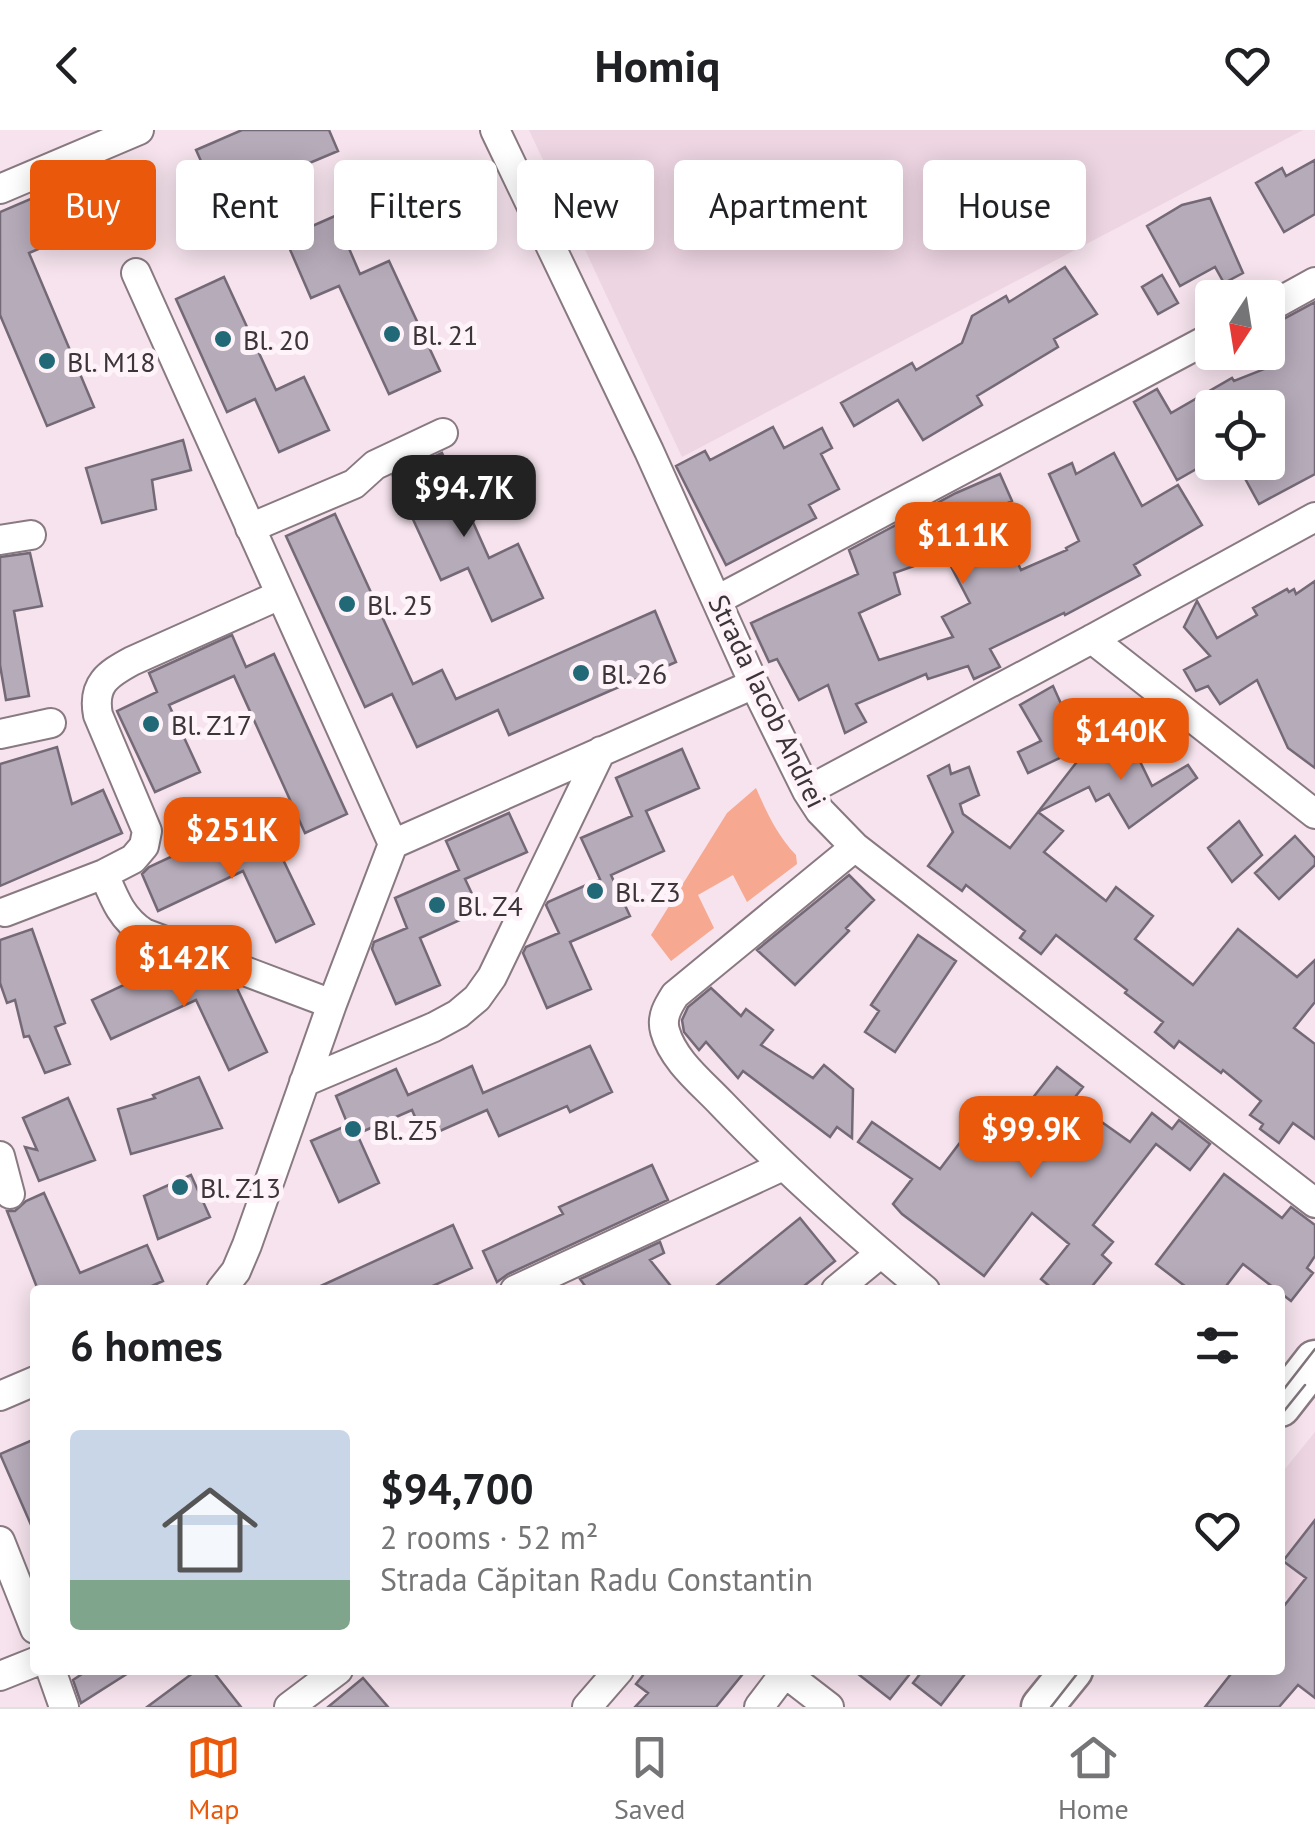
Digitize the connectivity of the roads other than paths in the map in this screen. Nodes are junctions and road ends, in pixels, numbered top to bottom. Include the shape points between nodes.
1 (140, 130) edge
2 (495, 130) edge
3 (0, 189) edge
4 (136, 273) dead end
5 (1315, 282) edge
6 (1285, 299) edge
7 (1195, 346) edge
8 (444, 433) dead end
9 (1315, 517) edge
10 (250, 528) junction
11 (31, 535) dead end
12 (0, 540) edge
13 (280, 595) junction
14 (717, 600) junction
15 (1092, 640) junction
16 (754, 684) junction
17 (51, 723) dead end
18 (0, 734) edge
19 (601, 751) junction
20 (807, 791) junction
21 (1315, 814) edge
22 (393, 844) junction
23 (855, 847) junction
24 (104, 874) junction
25 (5, 912) dead end
26 (332, 1004) junction
27 (304, 1082) junction
28 (0, 1156) edge
29 (783, 1166) junction
30 (10, 1194) dead end
31 (1315, 1204) edge
32 (882, 1253) junction
33 (225, 1285) edge
34 (526, 1285) edge
35 (842, 1285) edge
36 (919, 1285) edge
37 (1315, 1361) edge
38 (30, 1382) edge
39 (0, 1396) edge
40 (1285, 1400) edge
41 (0, 1541) edge
42 (30, 1616) edge
43 (30, 1664) edge
44 (53, 1675) edge
45 (331, 1675) edge
46 (615, 1675) edge
47 (781, 1675) edge
48 (789, 1675) edge
49 (1068, 1675) edge
50 (0, 1676) edge
51 (64, 1707) edge
52 (289, 1707) edge
53 (587, 1707) edge
54 (759, 1707) edge
55 (829, 1707) edge
56 (1042, 1707) edge

1 - 3 street
2 - 14 street, Strada Iacob Andrei
4 - 10 street
5 - 6 street
7 - 14 street
8 - 10 street via 375,465 354,484
9 - 15 street
10 - 13 street
11 - 12 street
13 - 22 street
13 - 24 street via 132,660 98,690 98,714 147,831 133,859
14 - 16 street, Strada Iacob Andrei
15 - 20 street
15 - 21 street
16 - 19 street
16 - 20 street, Strada Iacob Andrei
17 - 18 street
19 - 22 street
19 - 27 street via 477,998 434,1026
20 - 23 street, Strada Iacob Andrei
22 - 26 street
23 - 29 street via 689,982 664,1018 684,1065
23 - 31 street, Strada Iacob Andrei
24 - 25 street
24 - 26 street via 120,912 144,933
26 - 27 street
27 - 33 street via 247,1245
28 - 30 street
29 - 32 street
29 - 34 street
32 - 35 street
32 - 36 street
37 - 40 main road
38 - 39 street
41 - 42 street
43 - 50 street
44 - 51 street
45 - 52 street
46 - 53 street
47 - 54 street
48 - 55 street
49 - 56 main road

